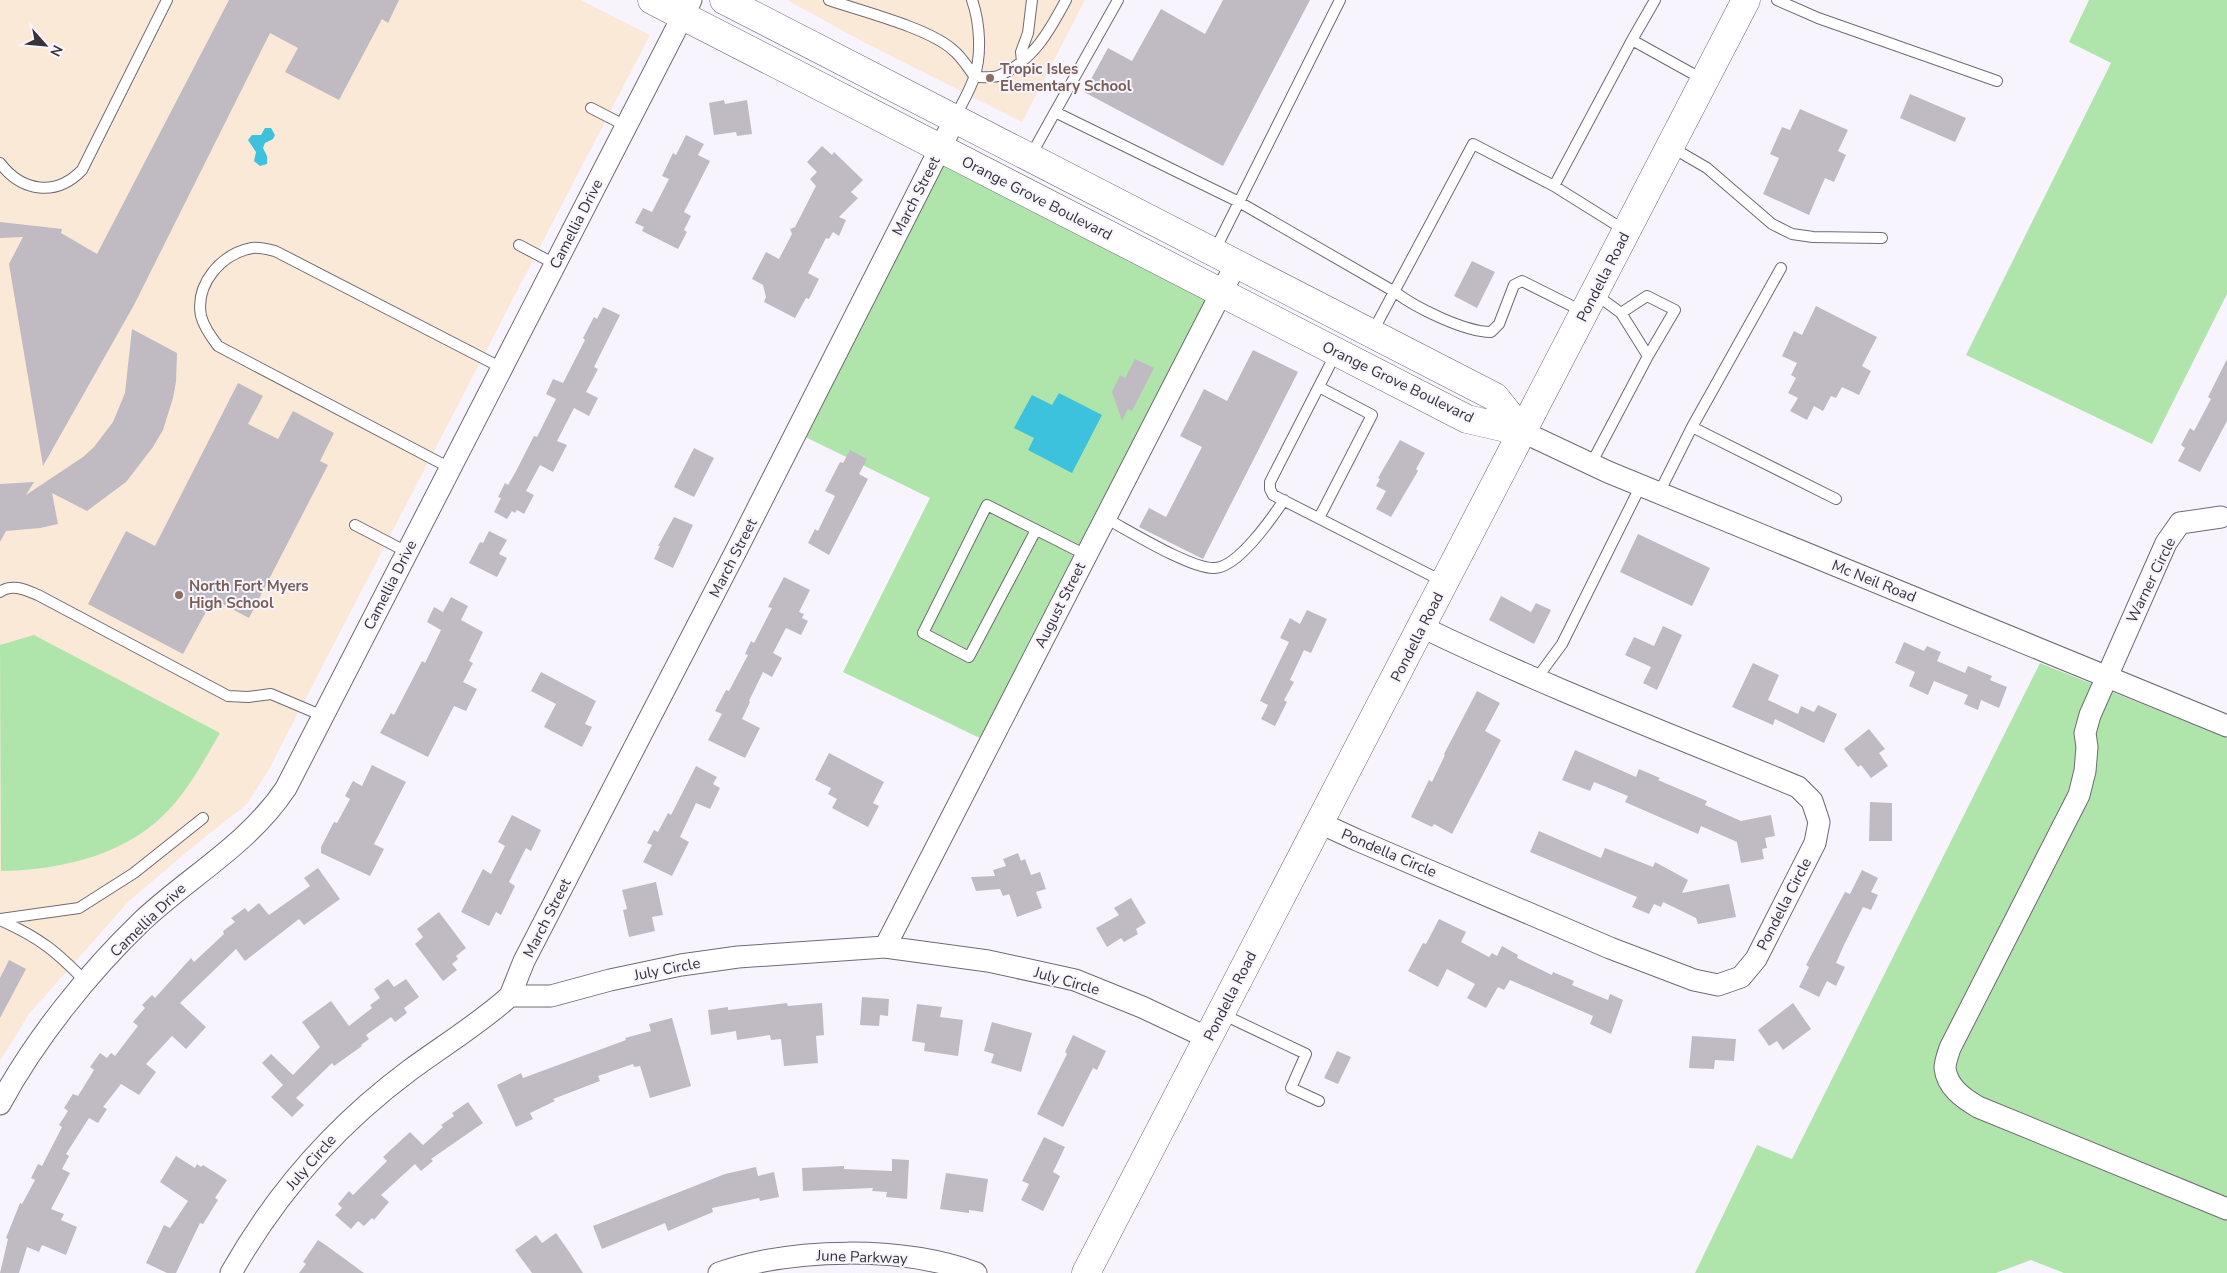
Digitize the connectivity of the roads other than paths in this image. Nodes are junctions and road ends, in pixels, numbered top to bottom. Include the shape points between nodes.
1 (167, 0) edge
2 (652, 0) edge
3 (724, 0) edge
4 (829, 0) edge
5 (972, 0) edge
6 (1032, 0) edge
7 (1066, 0) edge
8 (1118, 0) edge
9 (1340, 0) edge
10 (1655, 0) edge
11 (1746, 0) edge
12 (1777, 0) edge
13 (687, 8) edge
14 (1632, 40) junction
15 (1022, 62) junction
16 (974, 77) junction
17 (1705, 80) junction
18 (1997, 80) dead end
19 (591, 108) dead end
20 (1055, 112) junction
21 (954, 119) junction
22 (626, 126) junction
23 (1670, 146) junction
24 (940, 148) junction
25 (1030, 158) junction
26 (0, 163) edge
27 (1554, 186) junction
28 (1239, 202) junction
29 (1627, 231) junction
30 (1882, 238) dead end
31 (519, 245) dead end
32 (1225, 258) junction
33 (556, 264) junction
34 (1782, 268) dead end
35 (1394, 292) junction
36 (1221, 293) junction
37 (1590, 303) junction
38 (1621, 313) junction
39 (1362, 329) junction
40 (1337, 352) junction
41 (1648, 356) junction
42 (502, 368) junction
43 (1319, 387) junction
44 (1692, 427) junction
45 (1523, 432) junction
46 (1591, 464) junction
47 (450, 468) junction
48 (1650, 489) junction
49 (1836, 499) dead end
50 (1284, 500) junction
51 (2225, 514) edge
52 (1105, 518) junction
53 (1319, 518) junction
54 (355, 526) dead end
55 (1036, 530) junction
56 (407, 552) junction
57 (1086, 555) junction
58 (1445, 582) junction
59 (0, 592) edge
60 (1422, 626) junction
61 (2107, 677) junction
62 (1537, 678) junction
63 (323, 716) junction
64 (2227, 726) edge
65 (203, 818) dead end
66 (1320, 823) junction
67 (0, 920) edge
68 (885, 947) junction
69 (86, 982) junction
70 (510, 996) junction
71 (1221, 1014) junction
72 (1208, 1038) junction
73 (1319, 1101) dead end
74 (0, 1104) edge
75 (2227, 1209) edge
76 (231, 1273) edge
77 (719, 1273) edge
78 (976, 1273) edge
79 (1086, 1273) edge

1 - 26 lane via 82,170 73,179 60,186 31,186 19,182
2 - 13 street, Orange Grove Boulevard
3 - 21 street, Orange Grove Boulevard
4 - 16 lane via 938,40 952,49
5 - 16 lane via 980,38
6 - 15 lane via 1028,33 1021,52
7 - 15 lane via 1042,43
8 - 20 lane
9 - 28 lane
10 - 14 lane
11 - 17 street, Pondella Road
12 - 18 lane via 1818,18
13 - 22 street, Camellia Drive
13 - 24 street, Orange Grove Boulevard
14 - 17 lane
14 - 27 lane
15 - 16 lane via 996,76
16 - 21 lane
17 - 23 street, Pondella Road
19 - 22 lane
20 - 25 lane
20 - 28 lane
21 - 24 street, March Street
21 - 25 street, Orange Grove Boulevard
22 - 33 street, Camellia Drive
23 - 29 street, Pondella Road
23 - 30 lane via 1707,168 1772,224 1792,234
24 - 36 street, Orange Grove Boulevard
24 - 70 street, March Street via 524,961
25 - 32 street, Orange Grove Boulevard
27 - 29 lane
27 - 35 lane via 1473,144
28 - 32 lane
28 - 35 lane
29 - 37 street, Pondella Road
31 - 33 lane
32 - 36 street, August Street
32 - 39 street, Orange Grove Boulevard
33 - 42 street, Camellia Drive
34 - 44 lane
35 - 37 lane via 1410,304 1478,332 1492,332 1499,324 1514,285 1522,281
35 - 39 lane
36 - 40 street, Orange Grove Boulevard
36 - 52 street, August Street
37 - 38 lane
37 - 45 street, Pondella Road
38 - 41 lane
38 - 41 lane via 1647,296 1675,310
39 - 40 street
39 - 45 street, Orange Grove Boulevard via 1495,397
40 - 43 lane
40 - 45 street, Orange Grove Boulevard via 1466,419
41 - 46 lane
42 - 47 street, Camellia Drive
42 - 47 lane via 275,251 254,248 242,251 221,264 205,282 201,317 218,346
43 - 50 lane via 1270,482 1273,495
43 - 53 lane via 1372,415
44 - 48 lane
44 - 49 lane
45 - 46 street, Mc Neil Road
45 - 58 street, Pondella Road
46 - 48 street, Mc Neil Road
47 - 56 street, Camellia Drive
48 - 61 street, Mc Neil Road
48 - 62 lane via 1562,644
50 - 52 lane via 1246,548 1216,569 1197,567
50 - 53 lane
51 - 61 street, Warner Circle via 2180,523 2166,543
52 - 57 street, August Street
53 - 58 lane
54 - 56 lane
55 - 55 lane via 987,505 923,633 969,658
55 - 57 lane
56 - 63 street, Camellia Drive
57 - 68 street, August Street
58 - 60 street, Pondella Road
59 - 63 lane via 18,587 38,595 228,696 271,694
60 - 62 street, Pondella Circle
60 - 66 street, Pondella Road
61 - 64 street, Mc Neil Road
61 - 75 street, Warner Circle via 2085,733 2085,771 2078,795 1950,1048 1945,1068 1952,1086 1978,1107
62 - 66 street, Pondella Circle via 1798,787 1812,801 1819,822 1816,844 1760,952 1741,976 1718,985 1694,980 1592,940
63 - 69 street, Camellia Drive via 286,788 259,823 142,922
65 - 67 lane via 134,873 79,908
66 - 71 street, Pondella Road
67 - 69 lane via 30,934 57,953
68 - 70 street, July Circle via 738,957 654,970 551,996
68 - 72 street, July Circle via 988,961 1074,980
69 - 74 street, Camellia Drive via 44,1036
70 - 76 street, July Circle via 484,1019 410,1070 341,1128 296,1175
71 - 72 street, Pondella Road
71 - 73 lane via 1306,1054 1291,1088
72 - 79 street, Pondella Road
77 - 78 street, June Parkway via 785,1258 843,1253 893,1255

